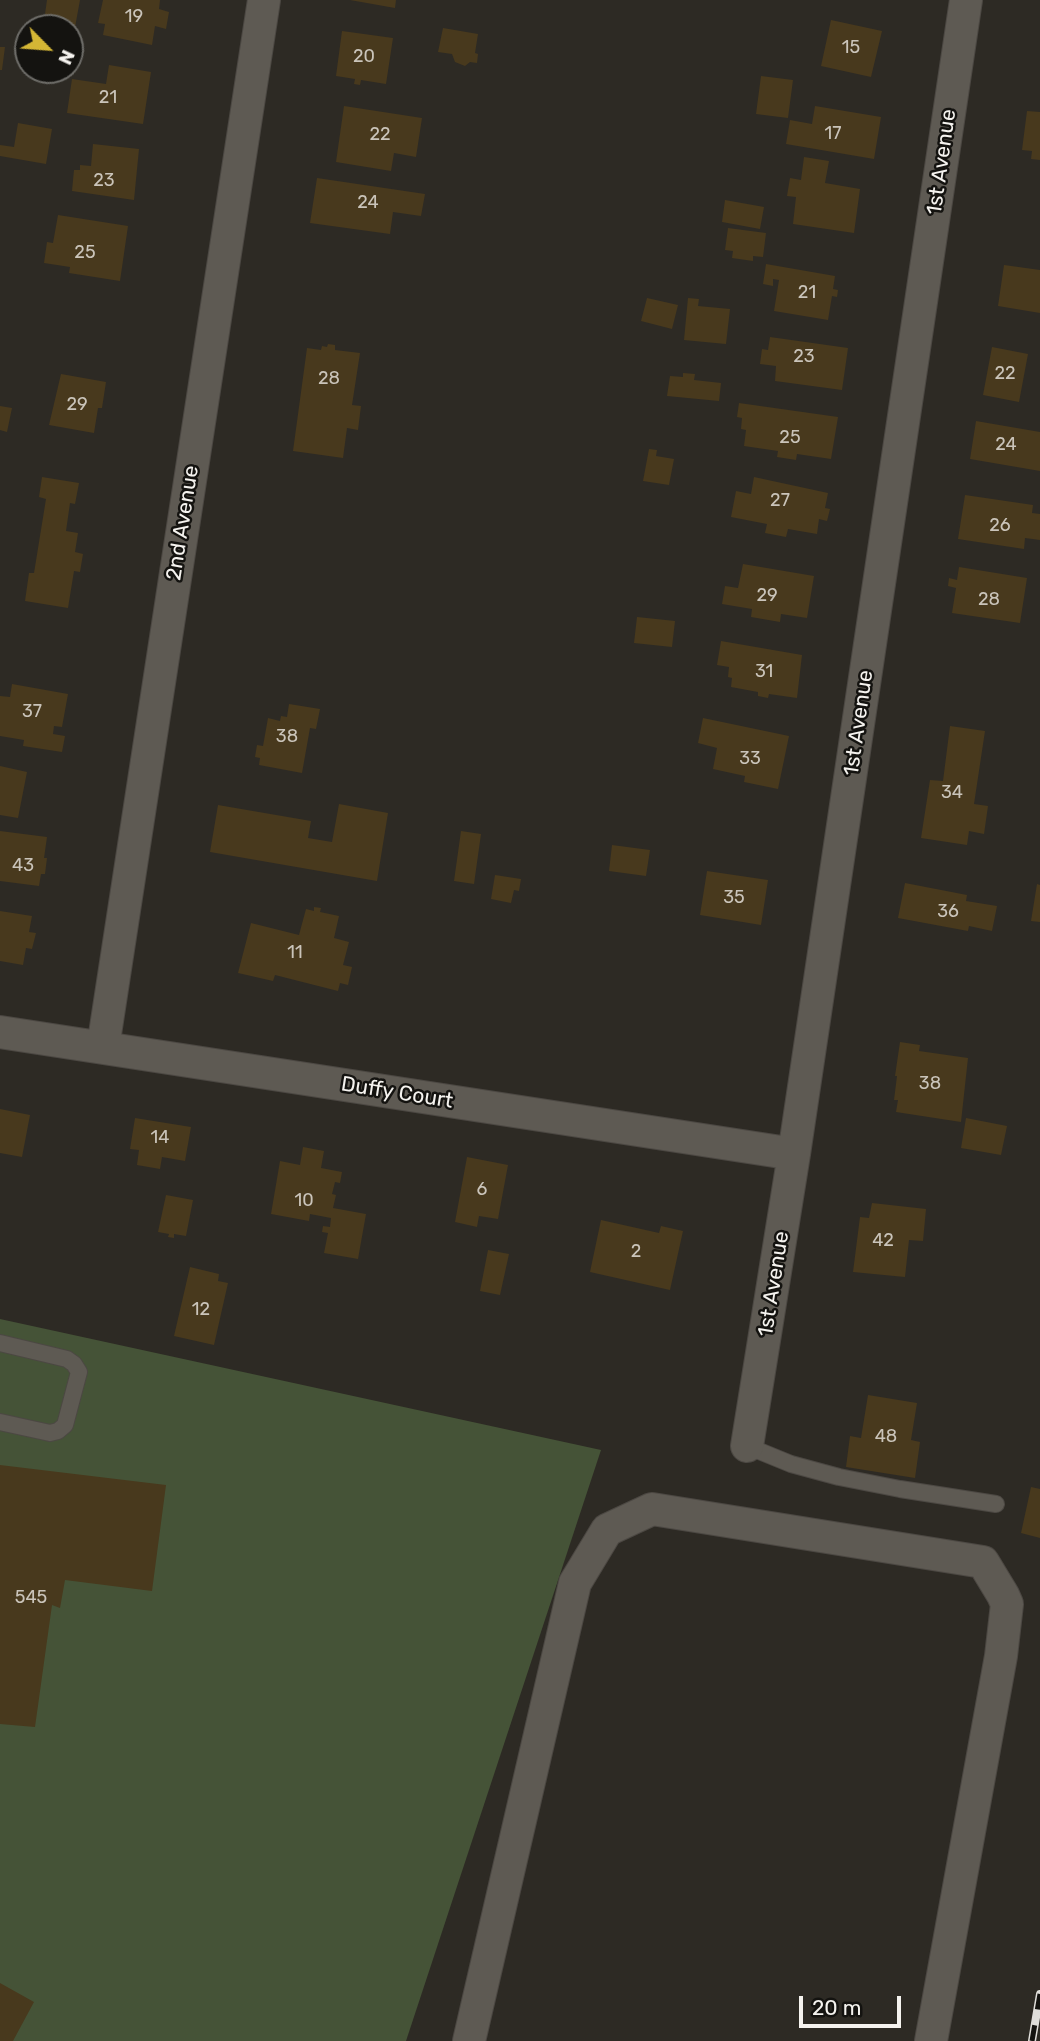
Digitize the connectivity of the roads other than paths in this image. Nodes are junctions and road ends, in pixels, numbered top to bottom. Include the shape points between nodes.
1 (264, 0) edge
2 (966, 0) edge
3 (0, 1032) edge
4 (103, 1047) junction
5 (794, 1154) junction
6 (0, 1343) edge
7 (0, 1422) edge
8 (747, 1446) joint
9 (996, 1504) dead end
10 (469, 2041) edge
11 (931, 2041) edge

1 - 4 street, 2nd Avenue
2 - 5 street, 1st Avenue
3 - 4 street, Duffy Court
4 - 5 street, Duffy Court
5 - 8 street, 1st Avenue
6 - 7 lane via 67,1359 79,1372 65,1425 58,1431
8 - 9 lane via 839,1477
10 - 11 street via 575,1583 607,1530 652,1509 983,1562 1003,1595 1007,1604 1001,1656

